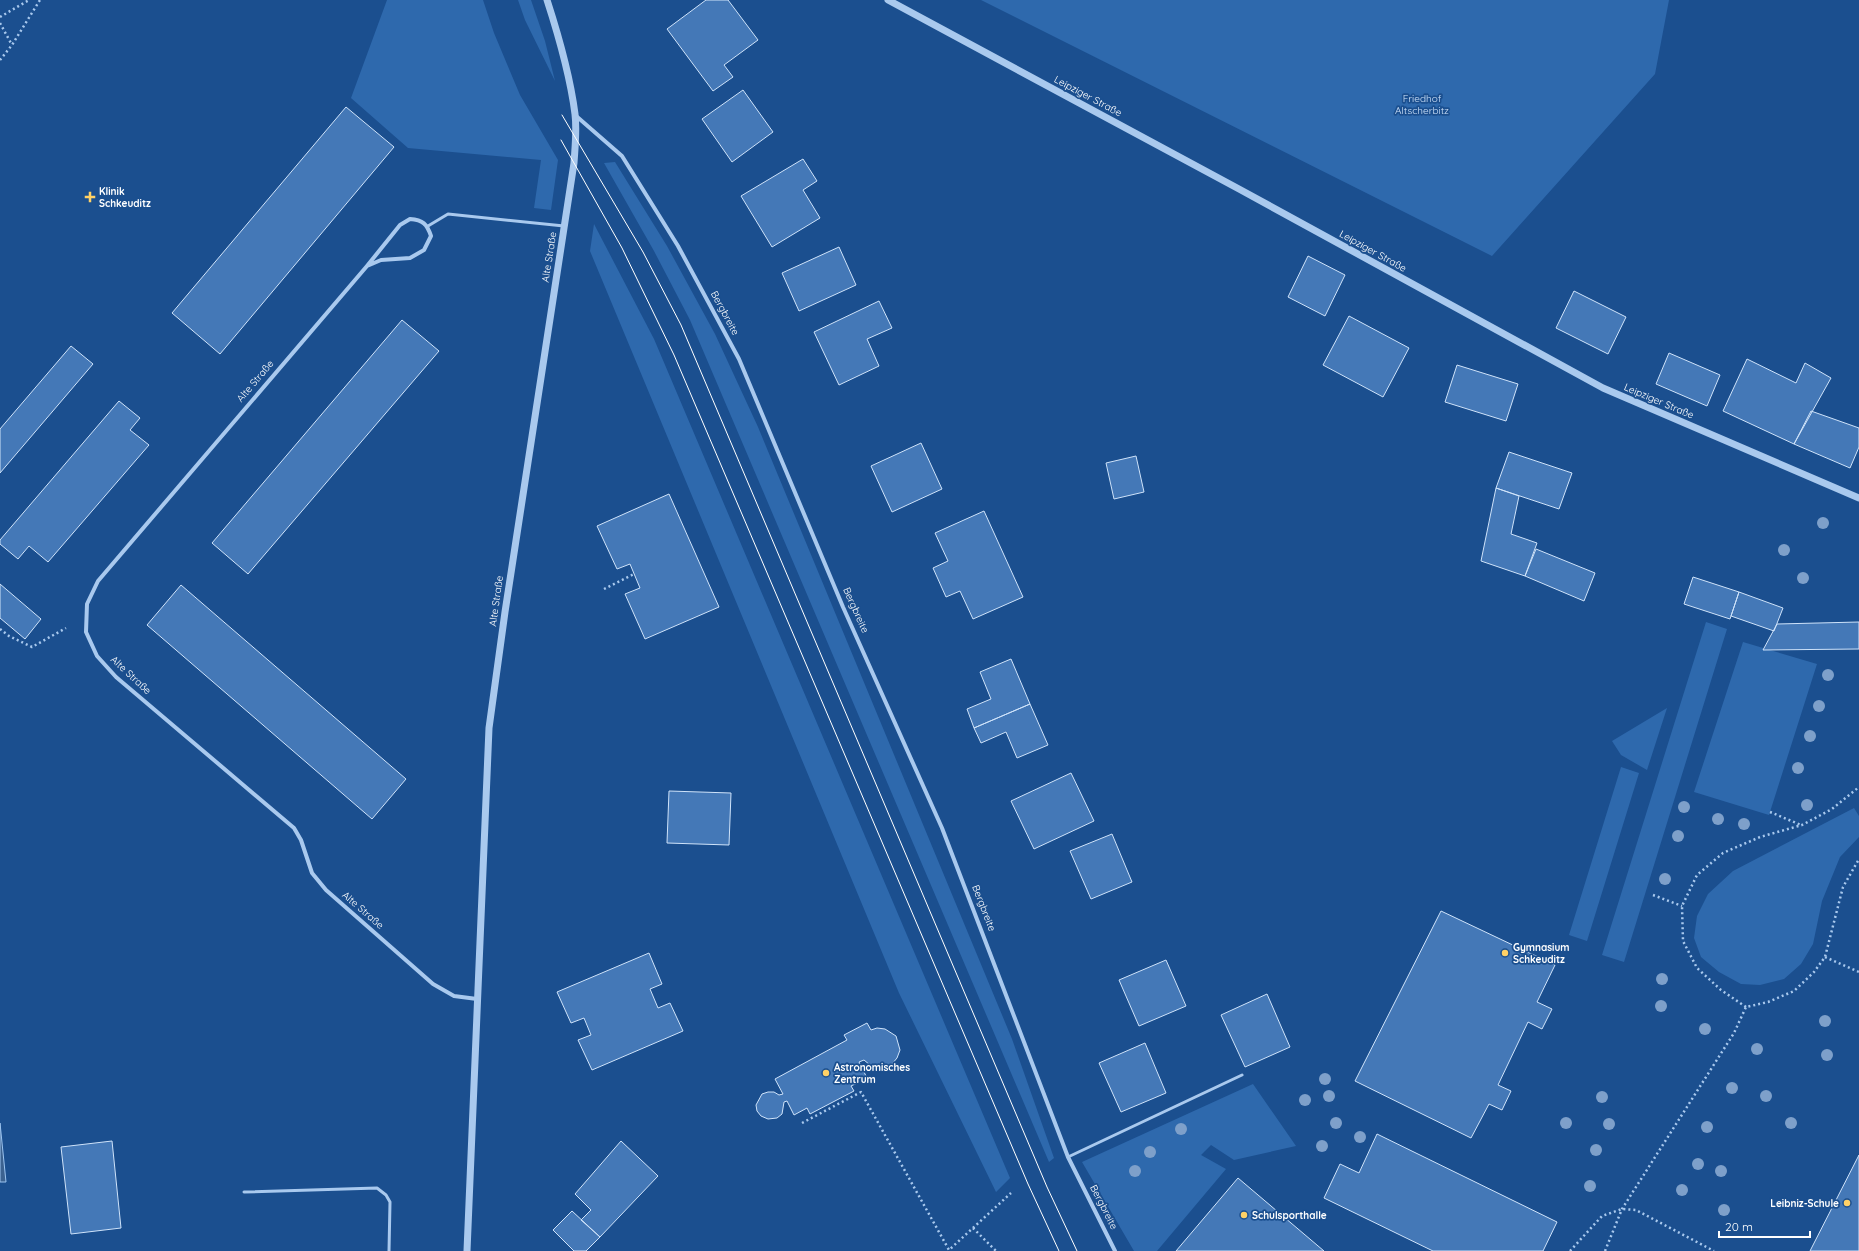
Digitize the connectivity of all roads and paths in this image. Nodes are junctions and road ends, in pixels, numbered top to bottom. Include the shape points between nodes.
1 (29, 0) edge
2 (40, 0) edge
3 (547, 0) edge
4 (888, 0) edge
5 (0, 17) edge
6 (0, 23) edge
7 (12, 45) junction
8 (0, 60) edge
9 (575, 114) junction
10 (428, 226) junction
11 (564, 226) junction
12 (367, 266) junction
13 (1859, 498) edge
14 (634, 574) dead end
15 (604, 589) dead end
16 (66, 628) dead end
17 (0, 629) edge
18 (1859, 787) edge
19 (1770, 812) dead end
20 (1802, 825) junction
21 (1859, 859) edge
22 (1653, 895) dead end
23 (1682, 906) junction
24 (1825, 956) junction
25 (1859, 972) edge
26 (477, 998) junction
27 (1746, 1007) junction
28 (1242, 1075) dead end
29 (802, 1123) dead end
30 (1068, 1157) junction
31 (244, 1192) dead end
32 (1012, 1193) dead end
33 (1622, 1209) junction
34 (973, 1228) junction
35 (389, 1251) edge
36 (467, 1251) edge
37 (948, 1251) edge
38 (996, 1251) edge
39 (1115, 1251) edge
40 (1570, 1251) edge
41 (1605, 1251) edge
42 (1714, 1251) edge

1 - 5 path
2 - 7 path
3 - 9 street via 562,47
4 - 13 street, Leipziger Straße via 1603,388
6 - 7 path
7 - 8 path
9 - 11 street, Alte Straße via 574,163
9 - 30 street, Bergbreite via 622,156 678,246 739,359 843,607 942,828
10 - 11 lane via 448,214
10 - 12 street, Alte Straße via 420,220 410,219 400,225
10 - 12 street via 431,236 424,250 410,258 381,260
11 - 26 street, Alte Straße via 489,728
12 - 26 street, Alte Straße via 98,581 87,604 86,632 97,656 116,677 294,828 301,840 312,873 326,890 433,984 454,996
14 - 15 path
16 - 17 path via 32,647
18 - 20 path via 1832,809
19 - 20 path
20 - 23 path via 1760,837 1723,853 1697,875
21 - 24 path via 1843,887
22 - 23 path
23 - 27 path via 1683,942 1697,968 1721,990
24 - 25 path
24 - 27 path via 1814,972 1794,991 1768,1002
26 - 36 street, Alte Straße
27 - 33 path via 1734,1033
28 - 30 lane
29 - 37 path via 861,1092
30 - 39 street, Bergbreite
31 - 35 lane via 377,1188 390,1202
32 - 34 path
33 - 40 path via 1602,1216
33 - 41 path
33 - 42 path via 1636,1210
34 - 37 path
34 - 38 path

